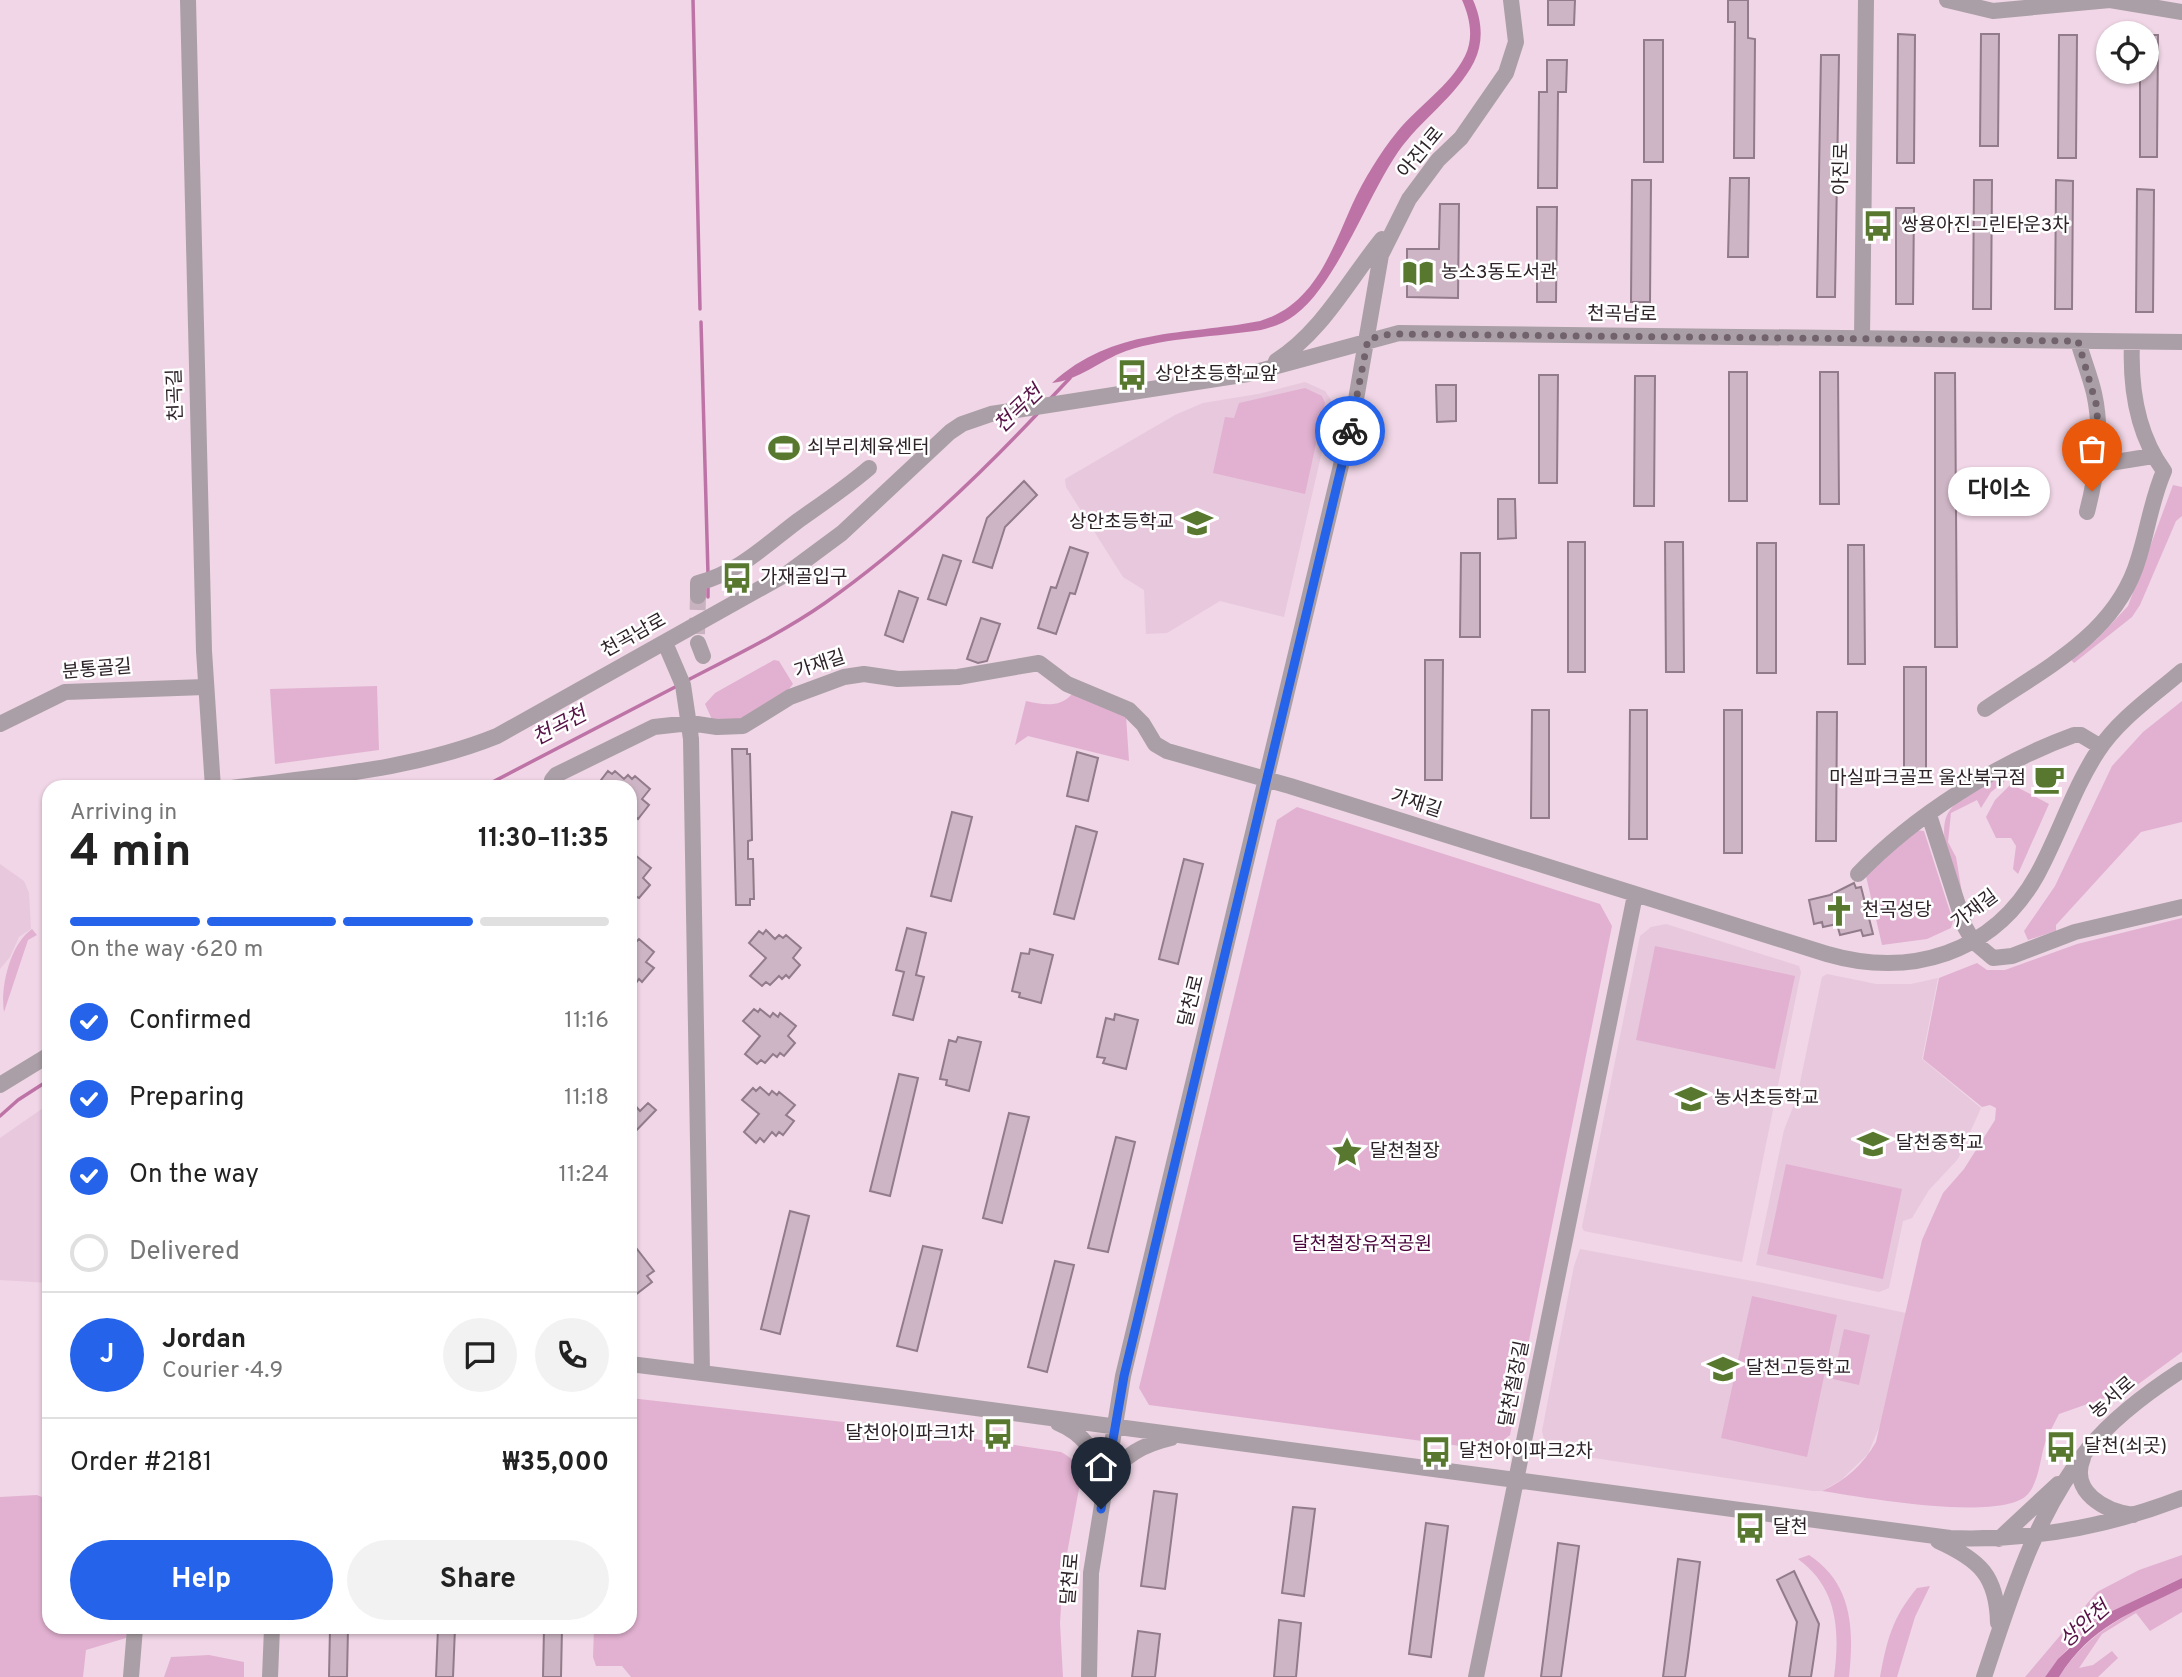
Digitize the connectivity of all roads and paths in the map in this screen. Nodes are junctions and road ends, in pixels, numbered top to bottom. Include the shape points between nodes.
1 (188, 0) edge
2 (1511, 0) edge
3 (1866, 0) edge
4 (1947, 0) edge
5 (2182, 12) edge
6 (1397, 221) junction
7 (1862, 338) junction
8 (1368, 339) junction
9 (2078, 341) junction
10 (2132, 342) junction
11 (2182, 342) edge
12 (1263, 369) junction
13 (2153, 456) junction
14 (2097, 466) junction
15 (869, 468) dead end
16 (2087, 512) dead end
17 (698, 596) dead end
18 (665, 643) junction
19 (2182, 671) edge
20 (205, 687) junction
21 (1985, 709) dead end
22 (690, 723) junction
23 (0, 724) edge
24 (2101, 747) junction
25 (1267, 779) junction
26 (213, 780) edge
27 (290, 780) edge
28 (552, 780) edge
29 (1929, 815) junction
30 (1858, 874) dead end
31 (1635, 895) junction
32 (2182, 907) edge
33 (1973, 941) junction
34 (42, 1059) edge
35 (0, 1085) edge
36 (637, 1365) edge
37 (2182, 1370) edge
38 (702, 1373) junction
39 (1045, 1418) junction
40 (1114, 1427) junction
41 (1187, 1437) junction
42 (2084, 1454) junction
43 (2070, 1472) junction
44 (1517, 1480) junction
45 (1104, 1489) junction
46 (2182, 1499) edge
47 (2136, 1515) junction
48 (1923, 1536) junction
49 (2035, 1536) junction
50 (1999, 1539) junction
51 (1998, 1633) junction
52 (135, 1634) edge
53 (272, 1634) edge
54 (131, 1677) edge
55 (270, 1677) edge
56 (1089, 1677) edge
57 (1476, 1677) edge
58 (1984, 1677) edge

1 - 20 street, 천곡길
2 - 6 street, 아진1로 via 1516,42 1506,73
3 - 7 street, 아진로
4 - 5 street via 1993,11 2110,0
6 - 8 street, 아진1로 via 1378,261
6 - 12 street via 1309,334
7 - 8 street, 천곡남로 via 1399,333
7 - 9 street, 천곡남로
8 - 12 street, 천곡남로
8 - 25 street, 달천로
9 - 10 street, 천곡남로
9 - 14 street via 2097,407
10 - 11 street, 천곡남로
10 - 13 street via 2135,401
12 - 18 street, 천곡남로 via 977,417 950,432 822,549
13 - 14 street
13 - 21 street via 2164,471 2123,597 2096,631
14 - 16 street
15 - 17 street via 746,561 724,575 698,583
18 - 22 street via 676,665
18 - 27 street, 천곡남로 via 521,723 464,749 406,764
19 - 24 street, 가재길
20 - 23 street, 분통골길 via 65,692
20 - 26 street, 천곡길
22 - 25 street, 가재길 via 743,726 790,697 854,675 958,677 1039,663 1074,688 1129,710 1155,744 1167,751
22 - 28 street, 가재길 via 644,732
22 - 38 street
24 - 29 street via 2078,734 2070,736 1980,780
24 - 33 street, 가재길 via 2026,892
25 - 31 street, 가재길
25 - 40 street, 달천로
29 - 30 street via 1897,835
29 - 33 street via 1957,906
31 - 33 street, 가재길 via 1859,962 1919,961
31 - 44 street, 달천철장길
32 - 33 street via 2076,932 2004,957 1987,955
34 - 35 street
36 - 38 street
37 - 42 street, 농서로 via 2133,1406
38 - 39 street
39 - 40 street
39 - 45 street via 1074,1431 1087,1444 1099,1463
40 - 41 street
40 - 45 street, 달천로
41 - 44 street
41 - 45 street via 1163,1440 1133,1452 1116,1468
42 - 43 street, 농서로
42 - 47 street via 2080,1472 2085,1491 2103,1507
43 - 49 street, 농서로
43 - 50 street
44 - 48 street
44 - 57 street
45 - 56 street, 달천로 via 1089,1598
46 - 47 street
47 - 49 street
48 - 50 street
48 - 51 street via 1963,1554 1990,1578 1996,1594
49 - 50 street
49 - 51 street, 농서로
51 - 58 street, 농서로
52 - 54 street
53 - 55 street

